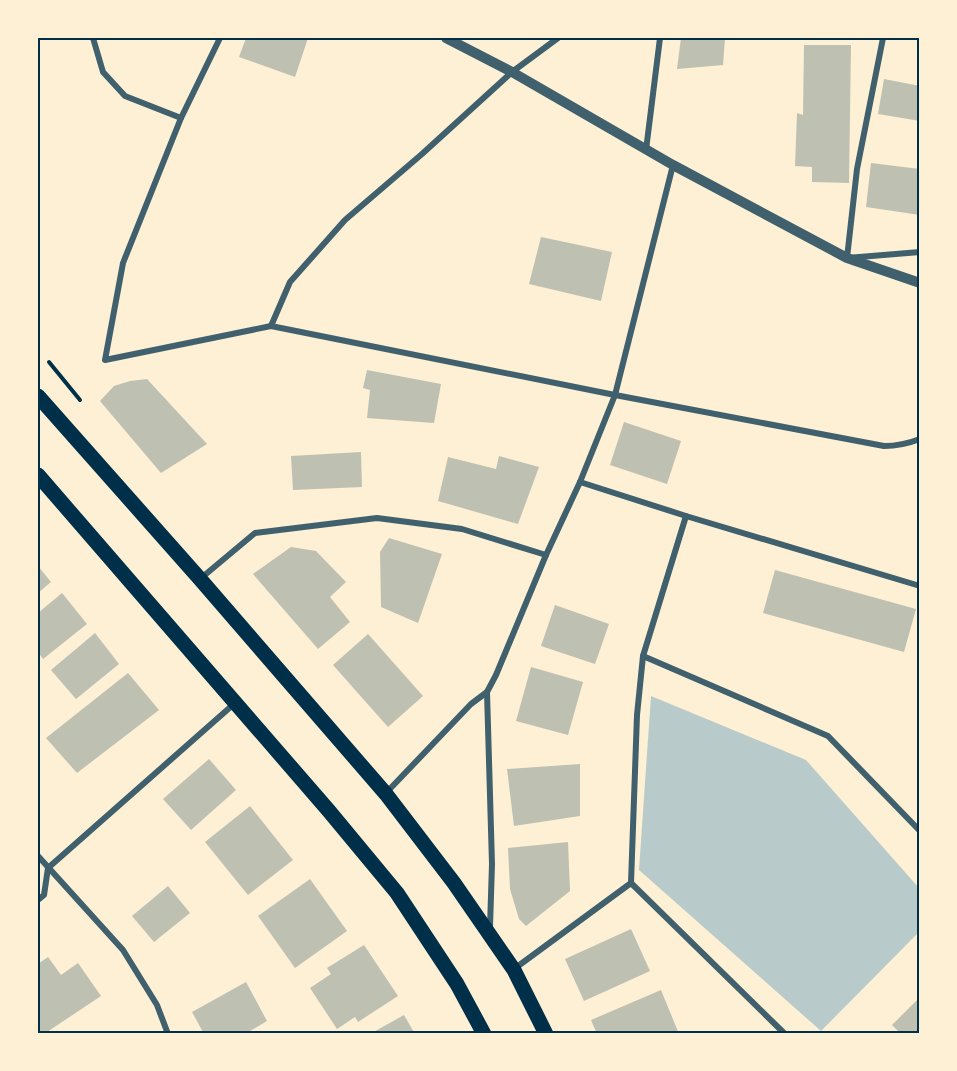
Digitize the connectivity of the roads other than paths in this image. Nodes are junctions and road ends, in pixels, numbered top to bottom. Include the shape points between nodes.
1 (93, 38) edge
2 (220, 38) edge
3 (446, 38) edge
4 (558, 38) edge
5 (660, 38) edge
6 (883, 38) edge
7 (512, 72) junction
8 (181, 118) junction
9 (646, 150) junction
10 (673, 165) junction
11 (920, 252) edge
12 (847, 258) junction
13 (920, 283) edge
14 (271, 326) junction
15 (615, 395) junction
16 (38, 396) edge
17 (920, 439) edge
18 (38, 475) edge
19 (580, 482) junction
20 (686, 516) junction
21 (546, 555) junction
22 (200, 579) junction
23 (920, 586) edge
24 (643, 656) junction
25 (487, 692) junction
26 (235, 702) junction
27 (386, 794) junction
28 (920, 831) edge
29 (38, 856) edge
30 (48, 868) junction
31 (631, 883) junction
32 (38, 900) edge
33 (489, 934) junction
34 (514, 970) junction
35 (168, 1034) edge
36 (483, 1034) edge
37 (546, 1034) edge
38 (785, 1034) edge

1 - 8 street via 103,72 125,96
2 - 8 street
3 - 7 street
4 - 7 street
5 - 9 street
6 - 12 street via 857,169
7 - 9 street
7 - 14 street via 345,220 290,282
8 - 14 street via 123,263 105,360
9 - 10 street
10 - 12 street
10 - 15 street
11 - 12 street
12 - 13 street
14 - 15 street
15 - 17 street via 884,446
15 - 19 street
16 - 22 main road
18 - 26 main road
19 - 20 street
19 - 21 street
20 - 23 street
20 - 24 street
21 - 22 street via 462,529 377,518 255,533
21 - 25 street
22 - 27 main road
24 - 28 street via 828,736
24 - 31 street
25 - 27 street
25 - 33 street via 492,864
26 - 30 street
26 - 36 main road via 397,893 457,984
27 - 33 main road
29 - 30 street
30 - 32 street via 44,895
30 - 35 street via 123,950 157,1005
31 - 34 street
31 - 38 street
33 - 34 main road
34 - 37 main road

